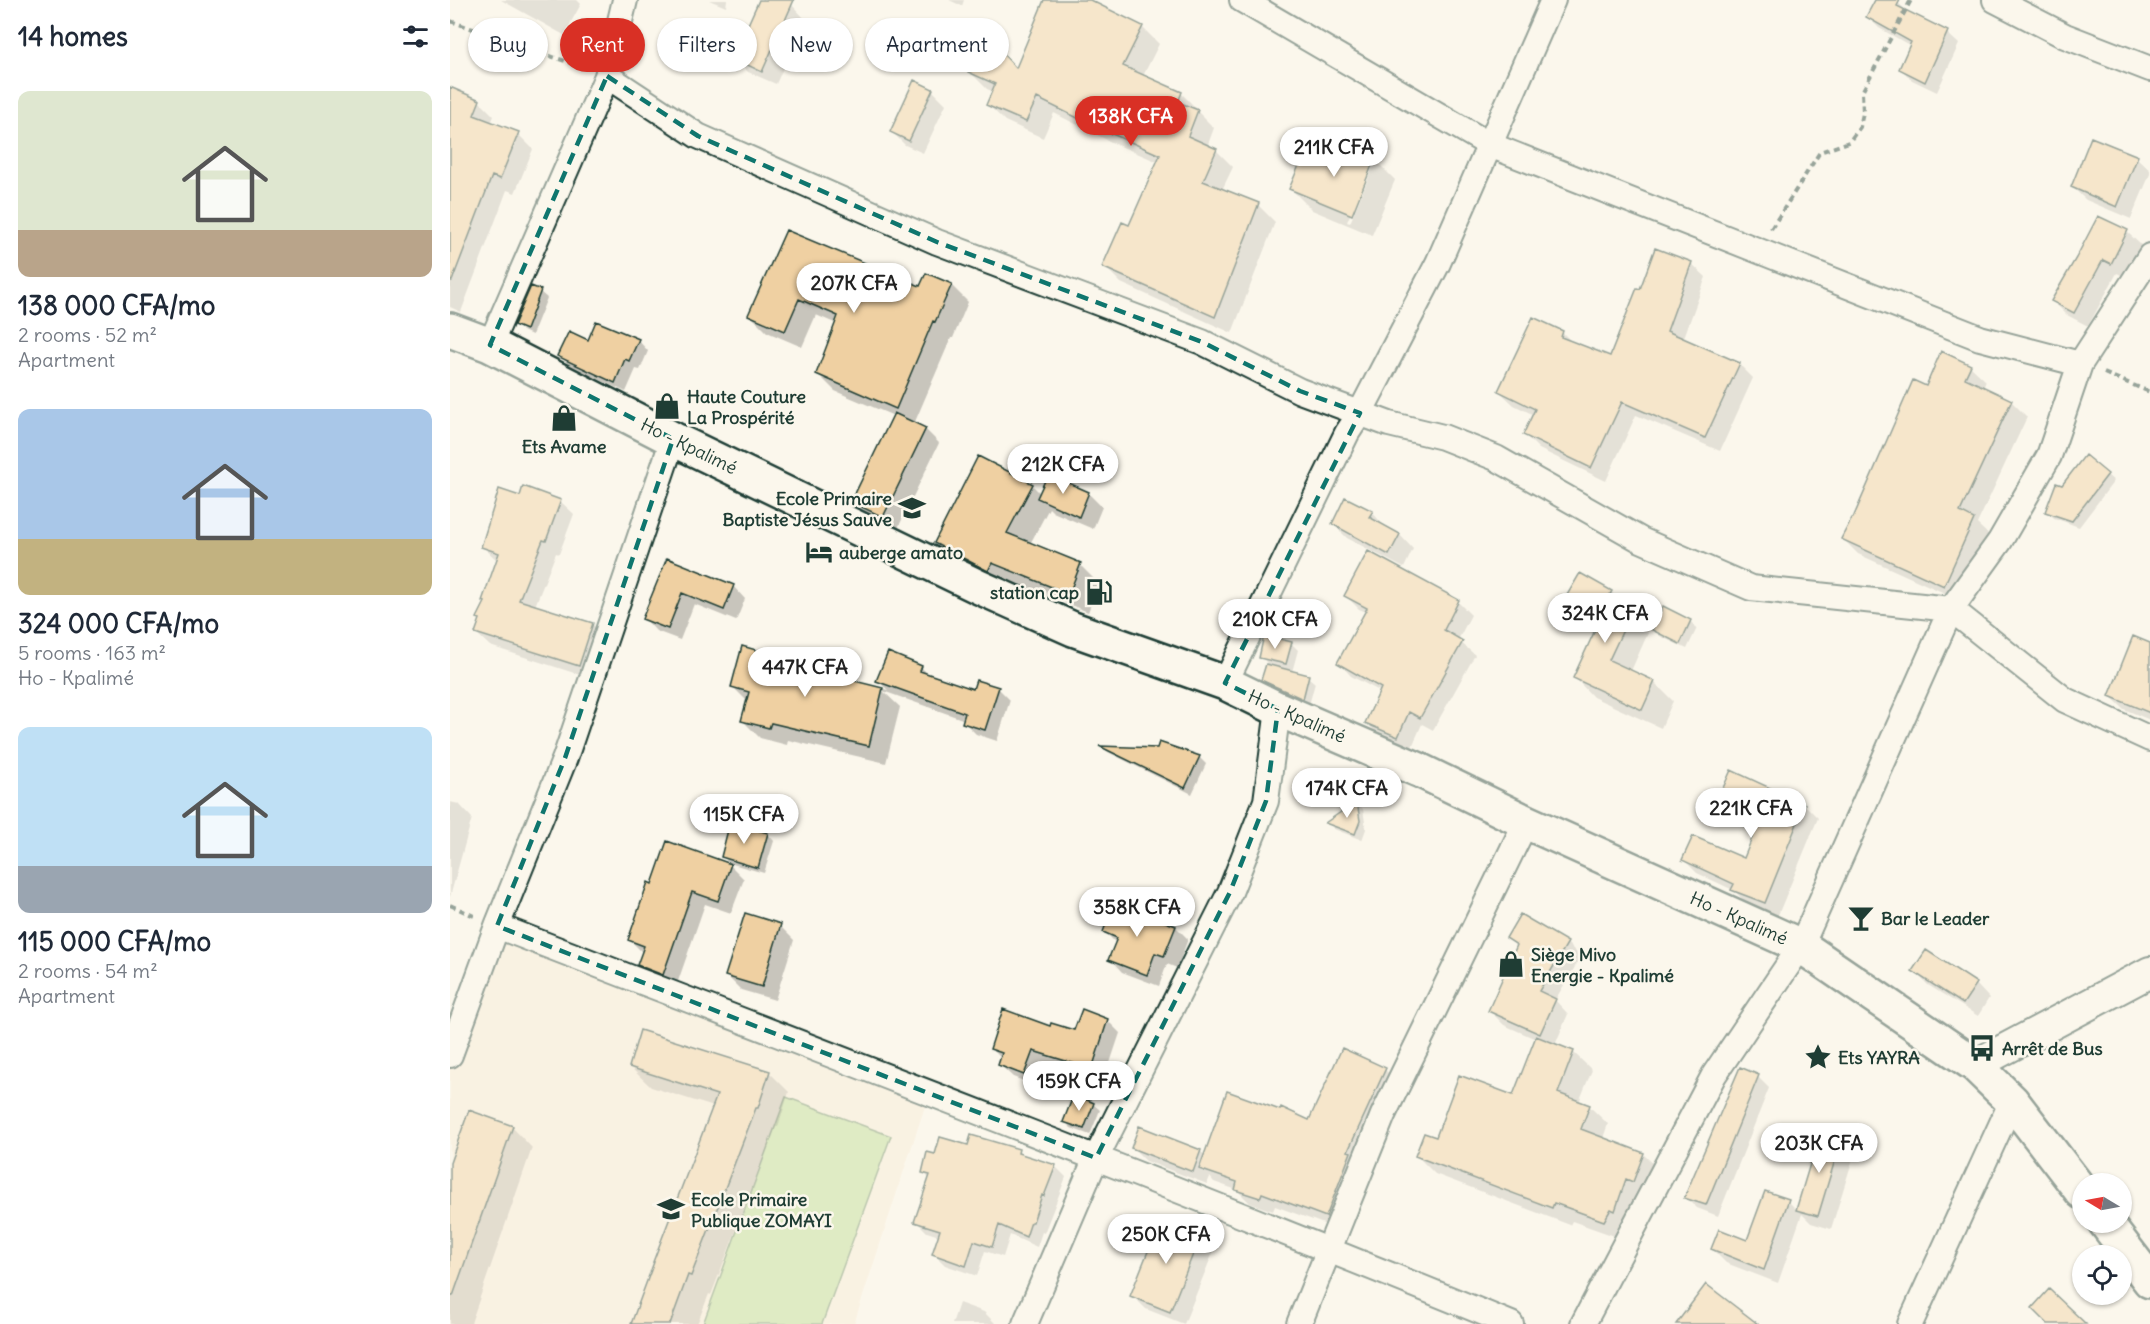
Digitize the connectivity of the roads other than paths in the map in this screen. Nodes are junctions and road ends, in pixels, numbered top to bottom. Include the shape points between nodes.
1 (625, 0) edge
2 (1242, 0) edge
3 (1553, 0) edge
4 (1995, 0) edge
5 (2150, 69) edge
6 (607, 76) junction
7 (1490, 145) junction
8 (2150, 256) edge
9 (450, 330) edge
10 (490, 345) junction
11 (2080, 363) junction
12 (1360, 413) junction
13 (673, 439) junction
14 (1952, 609) junction
15 (1225, 683) junction
16 (1278, 709) junction
17 (2150, 740) edge
18 (1526, 822) junction
19 (497, 926) junction
20 (1801, 946) junction
21 (2150, 972) edge
22 (450, 1055) edge
23 (1975, 1065) junction
24 (2013, 1101) junction
25 (1096, 1158) junction
26 (2072, 1179) edge
27 (2113, 1233) edge
28 (1329, 1249) junction
29 (2150, 1281) edge
30 (1025, 1324) edge
31 (1299, 1324) edge
32 (1511, 1324) edge
33 (1583, 1324) edge
34 (1910, 1324) edge

1 - 6 street
2 - 7 street
3 - 7 street
4 - 5 street via 2065,36
6 - 10 street
6 - 12 street via 698,136 937,242 1202,342 1300,391
7 - 11 street via 1980,338
7 - 12 street via 1438,263
8 - 11 street
9 - 10 main road, Ho - Kpalimé
10 - 13 main road, Ho - Kpalimé
11 - 14 street via 2049,456 2000,541
12 - 14 street via 1443,436 1496,458 1641,540 1751,588
12 - 15 street
13 - 15 main road, Ho - Kpalimé via 1073,629
13 - 19 street via 565,758
14 - 17 street via 2065,700
14 - 20 street
15 - 16 main road, Ho - Kpalimé
16 - 18 main road, Ho - Kpalimé
16 - 25 street via 1266,801 1230,892
18 - 20 main road, Ho - Kpalimé
18 - 28 street via 1383,1115
19 - 22 street
19 - 25 street
20 - 23 main road, Ho - Kpalimé
20 - 33 street via 1714,1075
21 - 23 street
23 - 24 main road, Ho - Kpalimé
24 - 26 main road, Ho - Kpalimé
24 - 34 street
25 - 28 street
25 - 30 street
27 - 29 main road
28 - 31 street
28 - 32 street

